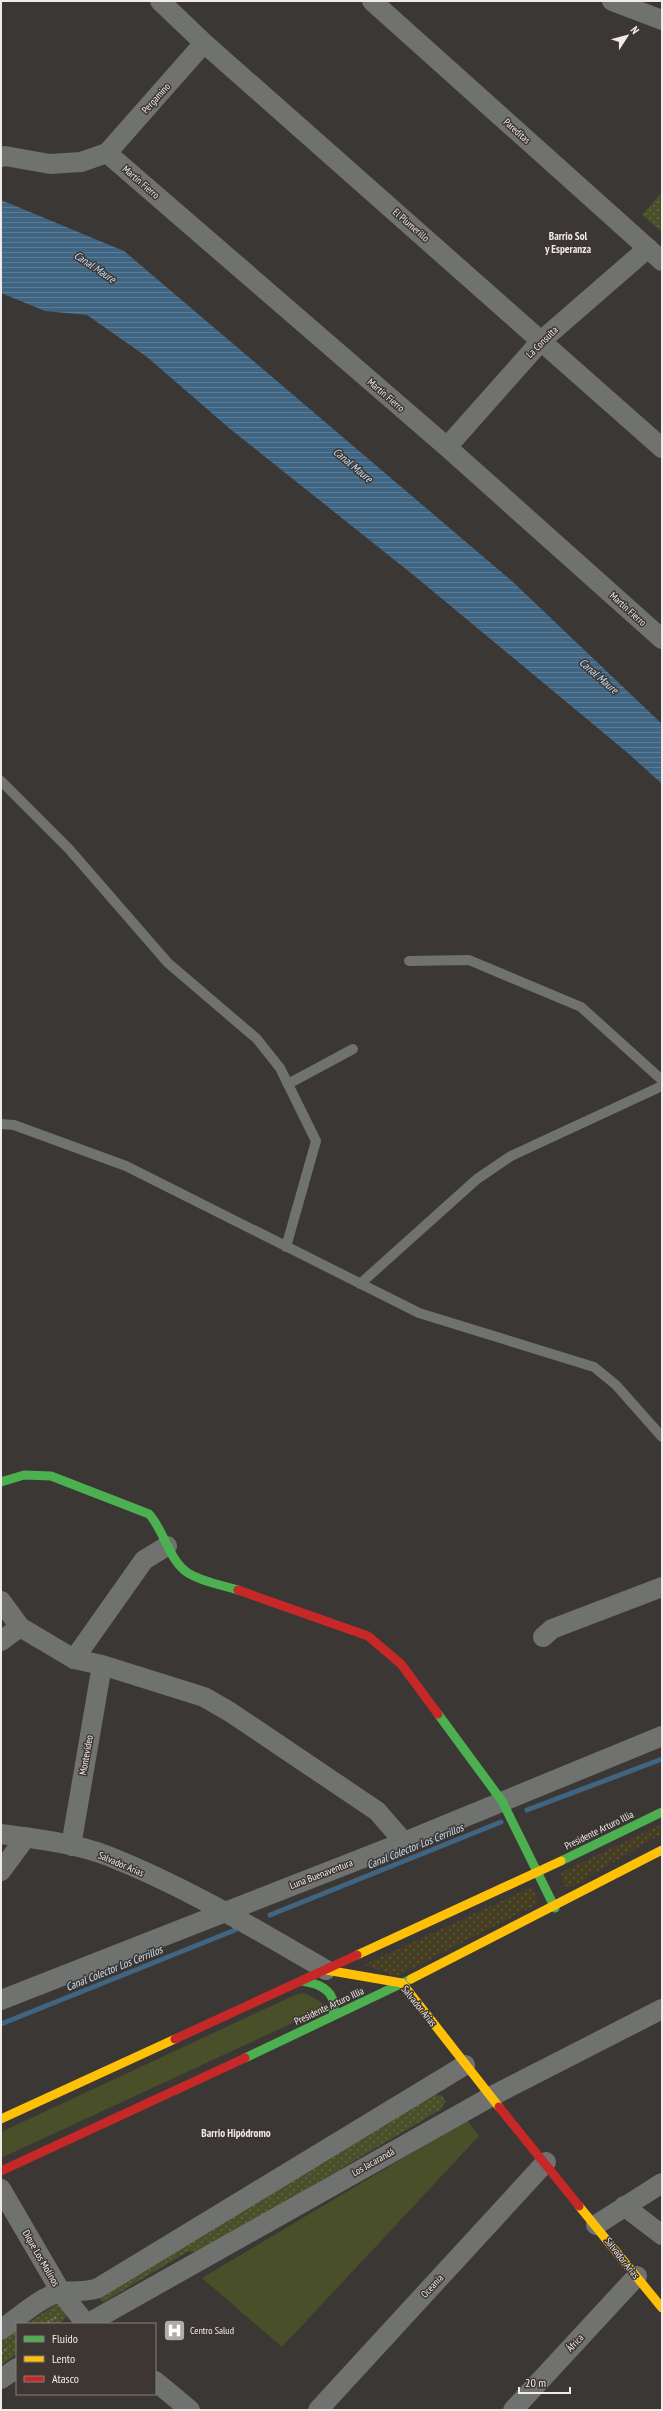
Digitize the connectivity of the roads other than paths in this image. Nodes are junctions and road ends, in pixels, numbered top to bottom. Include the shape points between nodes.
1 (160, 1) edge
2 (372, 1) edge
3 (612, 1) edge
4 (662, 20) edge
5 (204, 43) junction
6 (107, 153) junction
7 (1, 157) edge
8 (655, 255) edge
9 (542, 341) junction
10 (447, 448) junction
11 (662, 448) edge
12 (662, 639) edge
13 (1, 781) edge
14 (410, 961) dead end
15 (353, 1049) dead end
16 (662, 1080) edge
17 (288, 1084) junction
18 (662, 1086) edge
19 (1, 1124) edge
20 (286, 1247) junction
21 (360, 1284) junction
22 (662, 1437) edge
23 (1, 1482) edge
24 (167, 1546) junction
25 (662, 1587) edge
26 (1, 1601) edge
27 (20, 1627) junction
28 (543, 1637) dead end
29 (1, 1641) edge
30 (74, 1659) junction
31 (102, 1665) junction
32 (662, 1736) edge
33 (502, 1801) junction
34 (662, 1812) edge
35 (1, 1834) edge
36 (26, 1838) junction
37 (404, 1842) junction
38 (71, 1846) junction
39 (662, 1850) edge
40 (1, 1870) edge
41 (538, 1872) junction
42 (555, 1908) junction
43 (226, 1911) junction
44 (326, 1970) junction
45 (302, 1981) junction
46 (402, 1983) junction
47 (1, 2000) edge
48 (662, 2009) edge
49 (333, 2016) junction
50 (465, 2065) junction
51 (492, 2096) junction
52 (1, 2119) edge
53 (546, 2162) junction
54 (1, 2171) edge
55 (662, 2183) edge
56 (1, 2189) edge
57 (624, 2206) junction
58 (596, 2225) junction
59 (662, 2235) edge
60 (637, 2276) junction
61 (61, 2292) junction
62 (662, 2308) edge
63 (85, 2323) edge
64 (88, 2323) edge
65 (1, 2330) edge
66 (16, 2369) edge
67 (1, 2379) edge
68 (156, 2382) edge
69 (190, 2410) edge
70 (318, 2410) edge
71 (513, 2410) edge

1 - 5 street, El Plumerillo
2 - 8 street, Pareditas
3 - 4 street
5 - 6 street, Pergamino
5 - 9 street, El Plumerillo
6 - 7 street via 81,162 50,164
6 - 10 street, Martín Fierro
8 - 9 street, La Consulta
9 - 10 street, La Consulta
9 - 11 street, El Plumerillo
10 - 12 street, Martín Fierro
13 - 17 lane via 69,849 168,963 257,1039 280,1068
14 - 16 lane via 469,960 581,1007
15 - 17 lane
17 - 20 lane via 316,1141
18 - 21 lane via 511,1156 477,1179
19 - 20 lane via 14,1125 126,1166
20 - 21 lane
21 - 22 lane via 419,1313 594,1367 616,1385
23 - 24 street via 24,1475 52,1476 149,1514 158,1522
24 - 30 street via 144,1560
24 - 33 street via 178,1566 188,1573 368,1636 401,1664
25 - 28 street via 552,1629
26 - 27 street
27 - 29 street
27 - 30 street
30 - 31 street
31 - 37 street via 204,1697 230,1712 377,1811
31 - 38 street, Montevideo
32 - 33 street, Luna Buenaventura
33 - 37 street, Luna Buenaventura
33 - 41 street
34 - 41 street, Presidente Arturo Illia
35 - 36 street, Salvador Arias
36 - 38 street, Salvador Arias
36 - 40 street
37 - 43 street, Luna Buenaventura
38 - 43 street, Salvador Arias via 107,1856
39 - 42 street, Presidente Arturo Illia
41 - 42 street
41 - 44 street, Presidente Arturo Illia
42 - 46 street, Presidente Arturo Illia
43 - 44 street, Salvador Arias
43 - 47 street, Luna Buenaventura
44 - 45 street, Presidente Arturo Illia
44 - 46 street, Salvador Arias
45 - 49 street via 321,1985 330,1992 335,2003
45 - 52 street, Presidente Arturo Illia
46 - 49 street, Presidente Arturo Illia
46 - 50 street, Salvador Arias
48 - 51 street, Los Jacarandá
49 - 54 street, Presidente Arturo Illia
50 - 51 street, Salvador Arias
50 - 61 street via 98,2288 83,2292
51 - 53 street, Salvador Arias
51 - 64 street, Los Jacarandá
53 - 58 street, Salvador Arias
53 - 70 street, Oceanía
55 - 57 street
56 - 61 street, Dique Los Molinos
57 - 58 street
57 - 59 street
58 - 60 street, Salvador Arias
60 - 62 street, Salvador Arias
60 - 71 street, África
61 - 63 street, Dique Los Molinos
61 - 65 street via 48,2297
66 - 67 street
68 - 69 street

